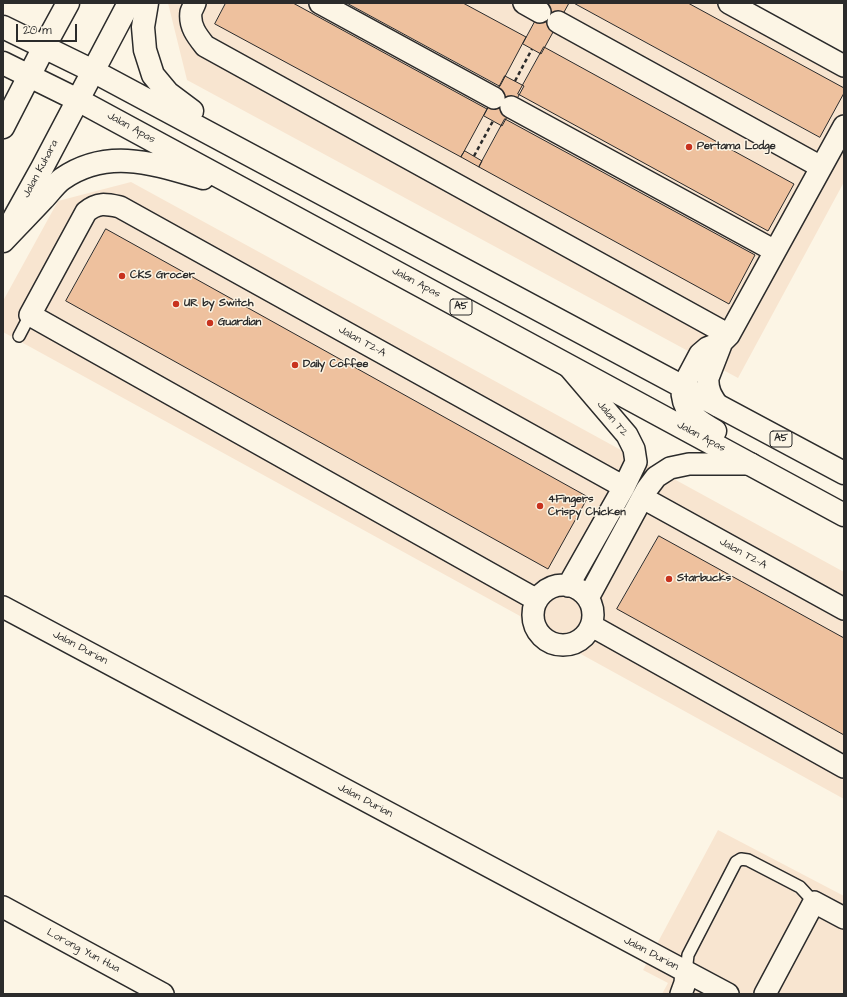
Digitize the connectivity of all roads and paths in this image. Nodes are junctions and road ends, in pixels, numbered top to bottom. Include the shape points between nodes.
1 (68, 3) edge
2 (129, 3) edge
3 (147, 3) edge
4 (195, 3) edge
5 (320, 3) edge
6 (729, 3) edge
7 (541, 12) edge
8 (3, 27) edge
9 (44, 47) junction
10 (532, 49) dead end
11 (3, 63) edge
12 (844, 66) edge
13 (93, 71) junction
14 (28, 76) junction
15 (515, 81) dead end
16 (78, 100) junction
17 (493, 121) dead end
18 (3, 126) edge
19 (844, 126) edge
20 (474, 156) dead end
21 (262, 161) junction
22 (821, 167) junction
23 (246, 191) junction
24 (3, 240) edge
25 (775, 251) junction
26 (30, 315) junction
27 (18, 336) dead end
28 (725, 338) junction
29 (567, 365) junction
30 (683, 386) junction
31 (718, 406) junction
32 (751, 464) junction
33 (844, 473) edge
34 (789, 485) junction
35 (624, 487) junction
36 (643, 498) junction
37 (844, 515) edge
38 (568, 586) junction
39 (588, 598) junction
40 (537, 600) junction
41 (3, 607) edge
42 (844, 609) edge
43 (592, 626) junction
44 (844, 767) edge
45 (814, 902) junction
46 (3, 907) edge
47 (844, 918) edge
48 (686, 972) junction
49 (163, 994) edge
50 (680, 994) edge
51 (728, 994) edge
52 (765, 994) edge

1 - 9 main road
2 - 13 main road
3 - 21 main road via 143,26 145,50 153,75 168,93
4 - 28 street via 191,13 192,25 205,46
5 - 25 street
6 - 12 street
7 - 22 street
8 - 9 main road, A5
9 - 13 main road, A5
9 - 14 main road
10 - 15 path
11 - 14 main road, A5
13 - 16 main road, Jalan Kuhara
13 - 21 main road, A5
14 - 16 main road, Jalan Apas / A5
14 - 18 main road
16 - 23 main road, Jalan Apas / A5
16 - 24 main road, Jalan Kuhara
17 - 20 path
19 - 22 street
21 - 30 main road, A5
22 - 25 street
23 - 24 main road via 158,165 135,161 110,161 83,167 62,180
23 - 29 main road, Jalan Apas / A5
25 - 28 street
26 - 27 lane
26 - 35 street, Jalan T2-A via 86,212 98,205 120,207
26 - 40 street
28 - 30 street via 700,354
28 - 31 street via 708,378 708,390
29 - 32 main road, Jalan Apas / A5
29 - 35 street, Jalan T2 via 627,435 634,449 636,462
30 - 31 main road, A5
30 - 34 main road via 683,397 691,414 702,424 770,463
31 - 33 main road, A5
32 - 34 main road, Jalan Apas / A5
32 - 36 street via 689,464 670,468 656,477
34 - 37 main road, Jalan Apas / A5
35 - 38 street, Jalan T2
36 - 39 street
36 - 42 street, Jalan T2-A
38 - 39 street via 576,588
38 - 40 street via 550,588
39 - 43 street via 592,606
40 - 43 street via 533,619 536,629 550,643 575,643 587,634
41 - 48 street, Jalan Durian
43 - 44 street
45 - 47 street
45 - 48 lane via 800,887 748,860 741,859 736,862 688,955
45 - 52 street
46 - 49 street, Lorong Yun Hua
48 - 50 street
48 - 51 street, Jalan Durian

